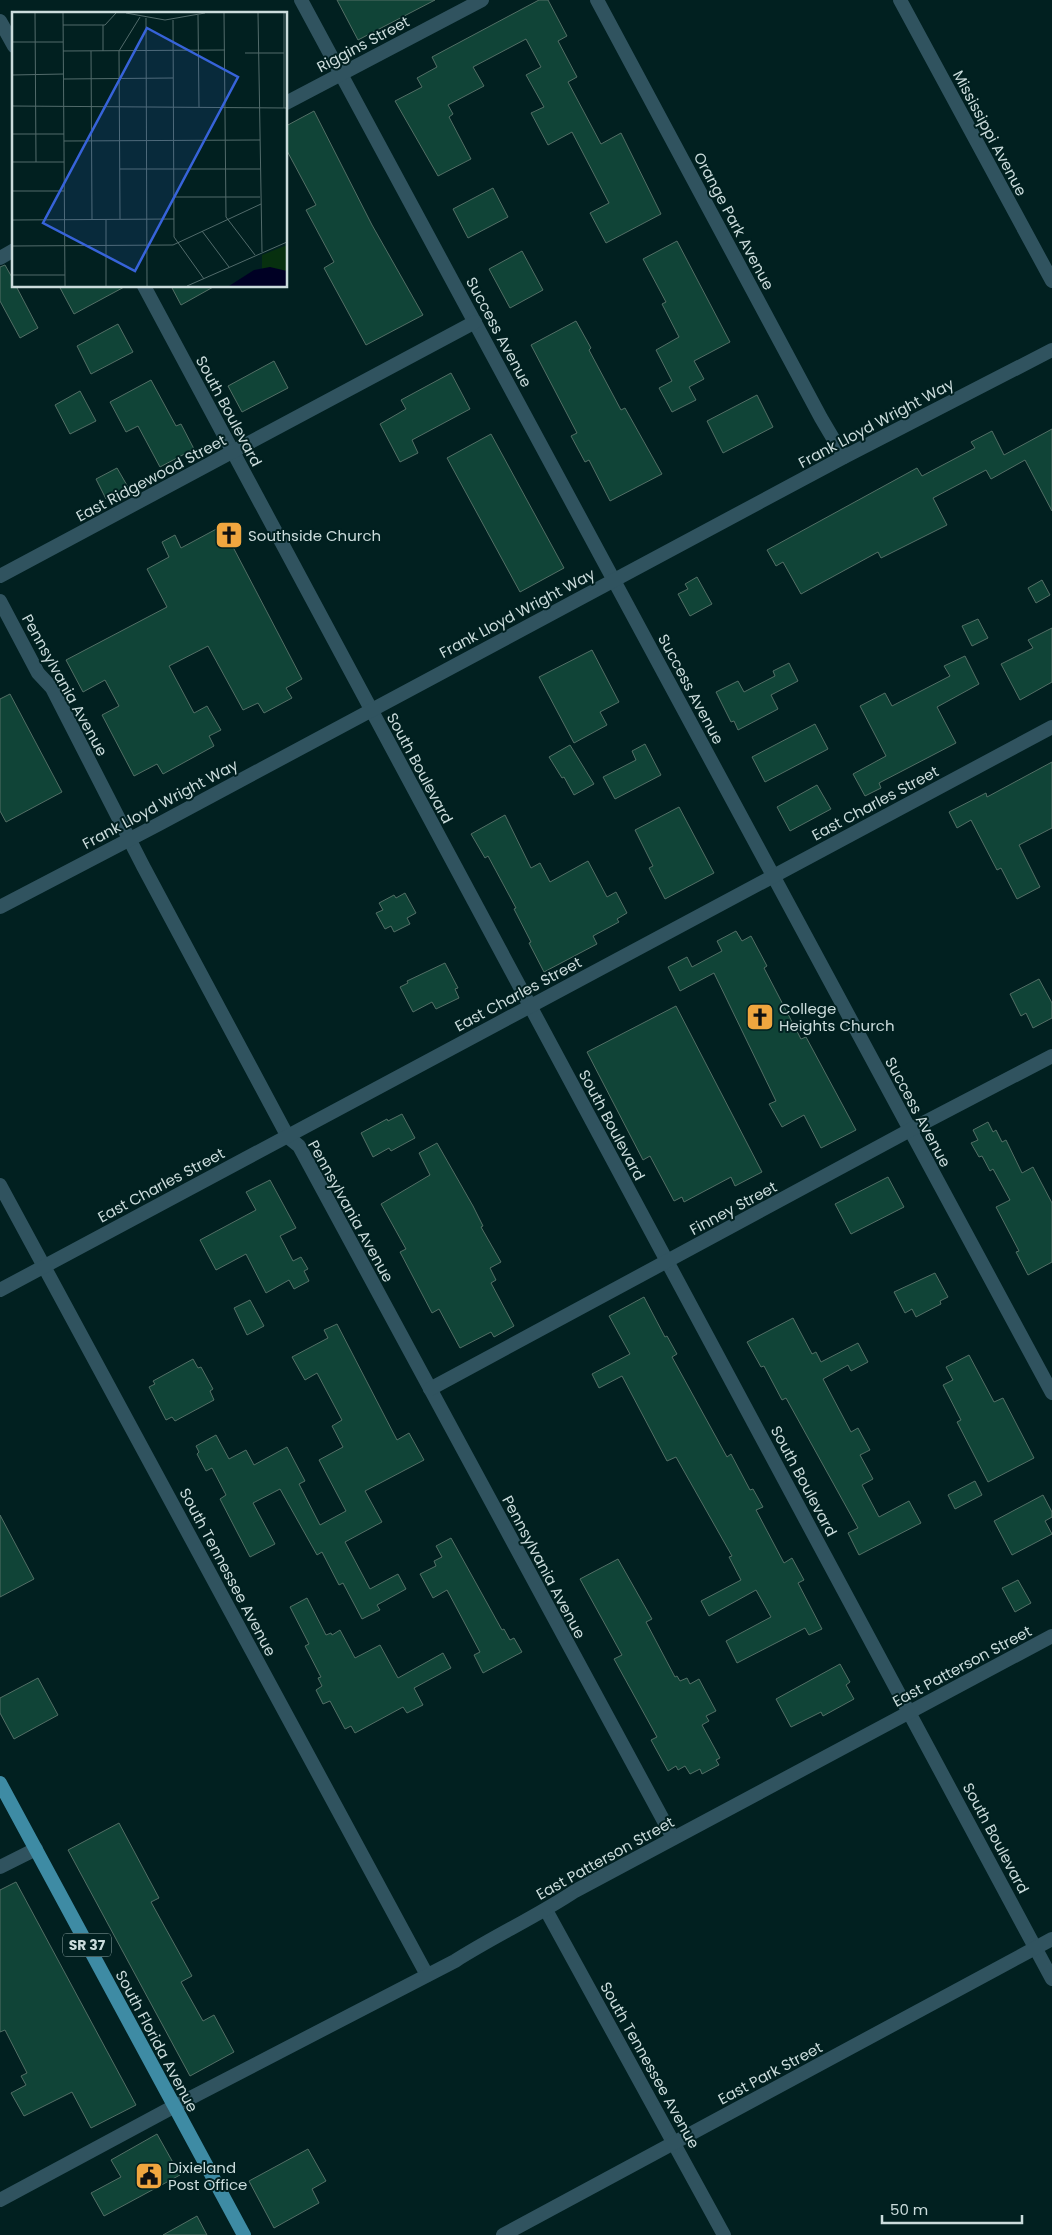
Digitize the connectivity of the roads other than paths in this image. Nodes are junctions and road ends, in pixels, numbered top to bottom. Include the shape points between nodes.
1 (301, 0) edge
2 (482, 0) edge
3 (597, 0) edge
4 (900, 0) edge
5 (0, 21) edge
6 (12, 42) edge
7 (341, 74) junction
8 (288, 102) edge
9 (12, 251) edge
10 (0, 258) edge
11 (1052, 281) edge
12 (145, 288) edge
13 (475, 322) junction
14 (1052, 350) edge
15 (233, 453) junction
16 (844, 457) junction
17 (0, 576) edge
18 (613, 580) junction
19 (0, 601) edge
20 (370, 710) junction
21 (1052, 727) edge
22 (130, 838) junction
23 (773, 876) junction
24 (0, 907) edge
25 (530, 1007) junction
26 (1052, 1056) edge
27 (910, 1130) junction
28 (288, 1137) junction
29 (0, 1185) edge
30 (668, 1262) junction
31 (44, 1267) junction
32 (0, 1290) edge
33 (1050, 1386) edge
34 (430, 1389) junction
35 (1052, 1636) edge
36 (910, 1712) junction
37 (0, 1783) edge
38 (673, 1838) junction
39 (36, 1849) junction
40 (0, 1866) edge
41 (546, 1910) junction
42 (1052, 1939) edge
43 (1035, 1947) junction
44 (427, 1975) junction
45 (1052, 1978) edge
46 (173, 2107) junction
47 (674, 2143) junction
48 (0, 2200) edge
49 (244, 2235) edge
50 (503, 2235) edge
51 (724, 2235) edge

1 - 7 street, Success Avenue
2 - 7 street, Riggins Street
3 - 16 street, Orange Park Avenue
4 - 11 street, Mississippi Avenue
5 - 6 street
7 - 8 street, Riggins Street
7 - 13 street, Success Avenue
9 - 10 street
12 - 15 street, South Boulevard
13 - 15 street, East Ridgewood Street
13 - 18 street, Success Avenue
14 - 16 street, Frank Lloyd Wright Way
15 - 17 street, East Ridgewood Street
15 - 20 street, South Boulevard
16 - 18 street, Frank Lloyd Wright Way
18 - 20 street, Frank Lloyd Wright Way
18 - 23 street, Success Avenue
19 - 22 street, Pennsylvania Avenue via 38,673 52,688
20 - 22 street, Frank Lloyd Wright Way
20 - 25 street, South Boulevard
21 - 23 street, East Charles Street
22 - 24 street, Frank Lloyd Wright Way
22 - 28 street, Pennsylvania Avenue
23 - 25 street, East Charles Street
23 - 27 street, Success Avenue
25 - 28 street, East Charles Street
25 - 30 street, South Boulevard
26 - 27 street, Finney Street
27 - 30 street, Finney Street
27 - 33 street, Success Avenue
28 - 31 street, East Charles Street
28 - 34 street, Pennsylvania Avenue via 299,1146
29 - 31 street, South Tennessee Avenue
30 - 34 street, Finney Street
30 - 36 street, South Boulevard
31 - 32 street, East Charles Street
31 - 44 street, South Tennessee Avenue
34 - 38 street, Pennsylvania Avenue
35 - 36 street, East Patterson Street
36 - 38 street, East Patterson Street
36 - 43 street, South Boulevard
37 - 39 main road, South Florida Avenue / SR 37
38 - 41 street, East Patterson Street
39 - 40 street
39 - 46 main road, South Florida Avenue / SR 37
41 - 44 street, East Patterson Street
41 - 47 street, South Tennessee Avenue
42 - 43 street, East Park Street
43 - 45 street, South Boulevard
43 - 47 street, East Park Street
44 - 46 street, East Patterson Street
46 - 48 street, East Patterson Street
46 - 49 main road, South Florida Avenue / SR 37
47 - 50 street, East Park Street
47 - 51 street, South Tennessee Avenue

